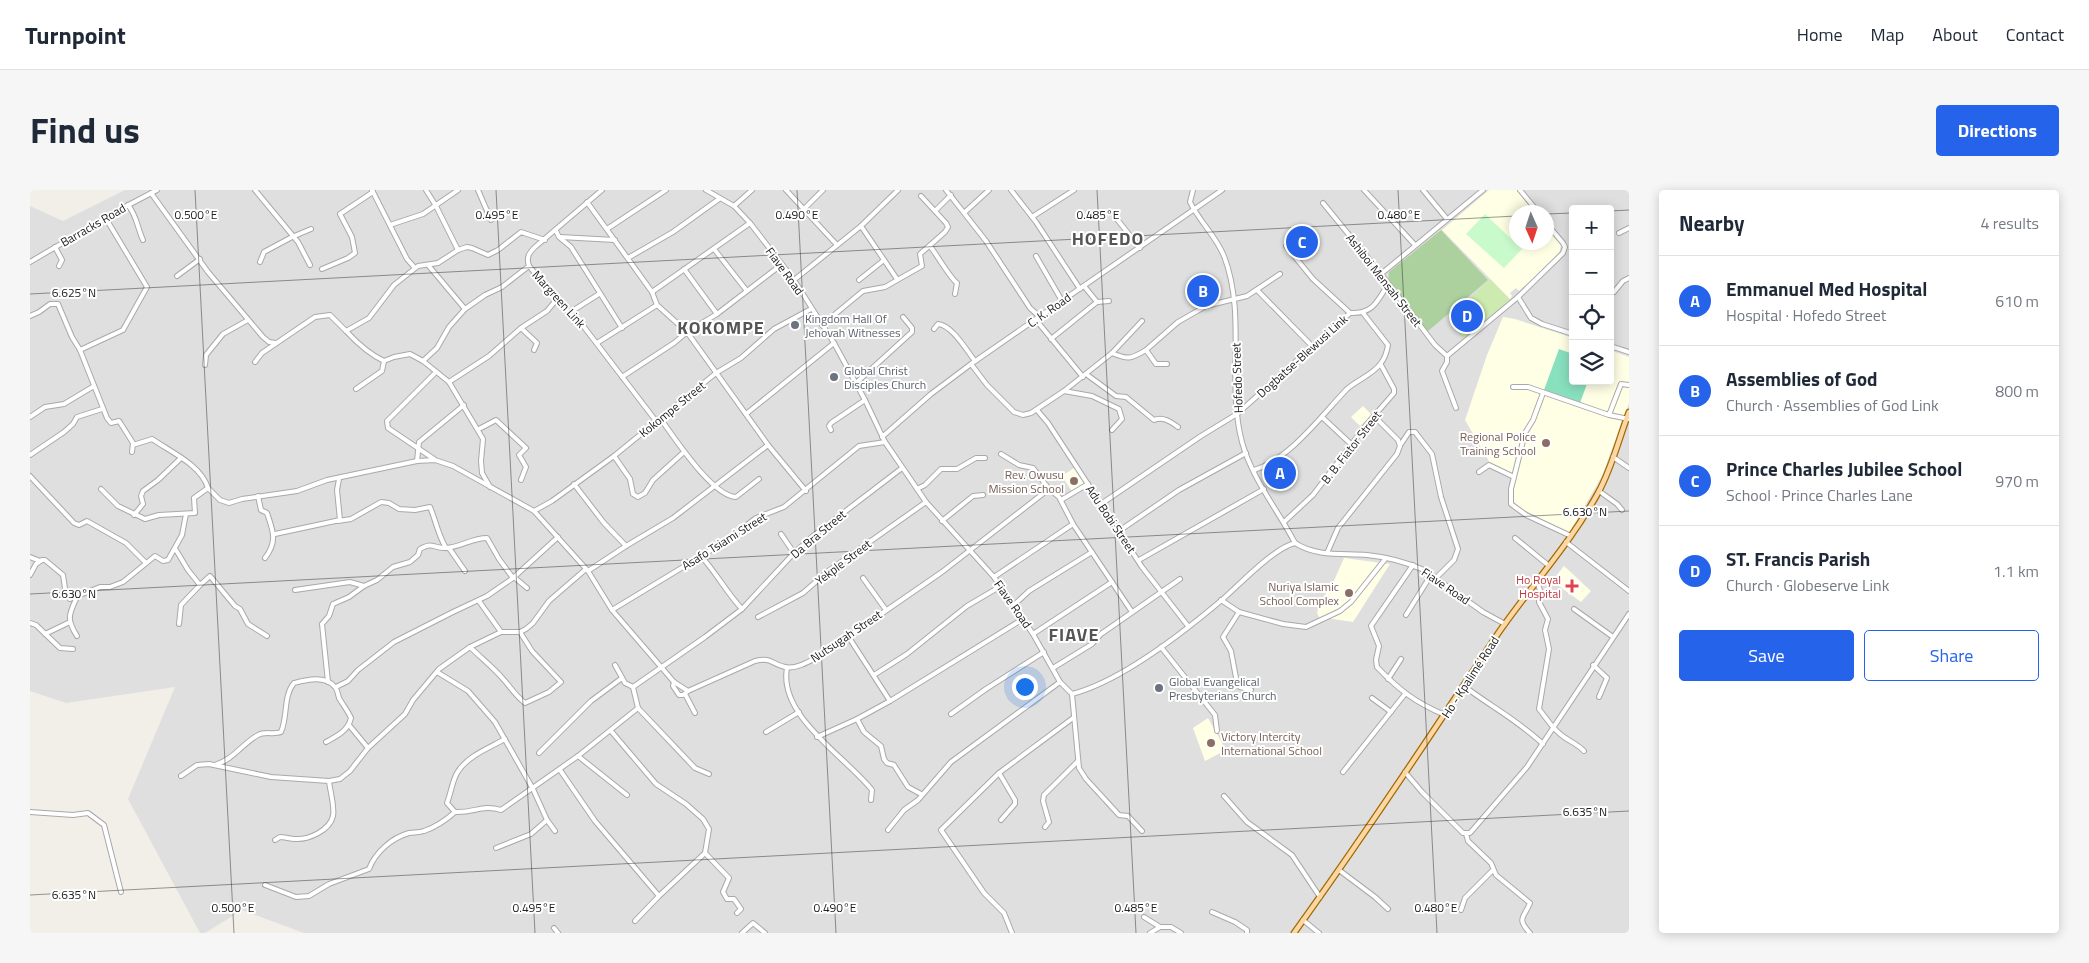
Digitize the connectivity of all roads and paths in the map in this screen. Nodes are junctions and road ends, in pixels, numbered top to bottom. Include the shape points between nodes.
1 (157, 190) edge
2 (255, 190) edge
3 (426, 190) edge
4 (458, 190) edge
5 (478, 190) edge
6 (602, 190) edge
7 (666, 190) edge
8 (706, 190) edge
9 (752, 190) edge
10 (786, 190) edge
11 (823, 190) edge
12 (898, 190) edge
13 (946, 190) edge
14 (989, 190) edge
15 (1011, 190) edge
16 (1074, 190) edge
17 (1193, 190) edge
18 (1222, 190) edge
19 (1364, 190) edge
20 (1424, 190) edge
21 (1520, 190) edge
22 (372, 191) edge
23 (1480, 191) edge
24 (152, 193) junction
25 (951, 195) junction
26 (921, 196) dead end
27 (719, 199) junction
28 (587, 202) junction
29 (1322, 203) dead end
30 (128, 205) junction
31 (1532, 205) edge
32 (436, 206) junction
33 (734, 206) junction
34 (804, 209) junction
35 (1194, 210) junction
36 (936, 211) junction
37 (965, 212) junction
38 (105, 217) junction
39 (1032, 217) junction
40 (1116, 218) dead end
41 (491, 220) dead end
42 (1447, 220) junction
43 (750, 223) junction
44 (390, 225) junction
45 (861, 226) junction
46 (1629, 228) edge
47 (311, 229) dead end
48 (607, 229) junction
49 (556, 231) junction
50 (1554, 232) edge
51 (1619, 233) dead end
52 (292, 236) junction
53 (559, 237) junction
54 (143, 240) dead end
55 (545, 240) junction
56 (615, 240) junction
57 (837, 245) junction
58 (1415, 245) junction
59 (930, 246) junction
60 (1286, 246) dead end
61 (55, 247) junction
62 (1140, 248) junction
63 (714, 249) junction
64 (458, 250) junction
65 (1036, 256) dead end
66 (628, 258) junction
67 (200, 259) junction
68 (884, 260) junction
69 (30, 262) edge
70 (260, 262) dead end
71 (310, 265) dead end
72 (428, 265) junction
73 (781, 265) junction
74 (60, 266) dead end
75 (529, 266) junction
76 (415, 268) junction
77 (322, 269) dead end
78 (684, 270) junction
79 (1280, 274) dead end
80 (1381, 274) junction
81 (177, 276) dead end
82 (1629, 278) edge
83 (897, 279) junction
84 (794, 280) junction
85 (859, 280) dead end
86 (1388, 284) junction
87 (1082, 288) junction
88 (1257, 290) junction
89 (747, 291) junction
90 (652, 292) junction
91 (1614, 292) dead end
92 (599, 294) junction
93 (955, 294) dead end
94 (1518, 297) junction
95 (557, 299) junction
96 (1234, 299) junction
97 (1062, 300) junction
98 (1109, 301) dead end
99 (1097, 302) junction
100 (657, 305) junction
101 (465, 309) junction
102 (811, 309) junction
103 (569, 313) junction
104 (1350, 313) junction
105 (1363, 313) junction
106 (717, 314) junction
107 (30, 316) edge
108 (903, 316) dead end
109 (1038, 318) junction
110 (248, 320) junction
111 (1142, 321) dead end
112 (822, 325) junction
113 (521, 328) junction
114 (622, 328) junction
115 (934, 329) dead end
116 (346, 331) junction
117 (687, 332) junction
118 (1569, 333) edge
119 (1051, 339) junction
120 (597, 343) junction
121 (834, 343) junction
122 (276, 344) junction
123 (1312, 346) junction
124 (1614, 347) edge
125 (80, 350) junction
126 (534, 350) dead end
127 (1146, 350) junction
128 (1629, 352) edge
129 (1112, 353) junction
130 (1447, 356) junction
131 (384, 361) junction
132 (423, 361) junction
133 (254, 362) dead end
134 (973, 362) junction
135 (1167, 364) dead end
136 (1380, 364) junction
137 (205, 365) dead end
138 (434, 373) junction
139 (716, 373) junction
140 (1084, 375) junction
141 (622, 377) junction
142 (449, 382) junction
143 (856, 383) junction
144 (1629, 385) edge
145 (94, 386) junction
146 (1513, 386) dead end
147 (356, 389) dead end
148 (1064, 391) junction
149 (1543, 393) junction
150 (865, 400) junction
151 (464, 405) junction
152 (1456, 408) dead end
153 (102, 409) junction
154 (1037, 410) junction
155 (1629, 412) edge
156 (746, 414) junction
157 (1237, 414) junction
158 (1609, 415) junction
159 (1374, 416) junction
160 (30, 417) edge
161 (1322, 417) junction
162 (1628, 418) edge
163 (658, 419) junction
164 (1178, 427) dead end
165 (479, 429) junction
166 (831, 430) dead end
167 (1112, 430) dead end
168 (882, 437) junction
169 (885, 442) junction
170 (1400, 444) junction
171 (133, 445) junction
172 (768, 445) junction
173 (1352, 445) junction
174 (417, 449) junction
175 (132, 452) dead end
176 (684, 452) junction
177 (1001, 454) dead end
178 (1246, 454) junction
179 (30, 455) edge
180 (614, 456) junction
181 (1613, 457) junction
182 (181, 458) junction
183 (985, 458) dead end
184 (435, 460) junction
185 (417, 461) junction
186 (902, 468) junction
187 (1629, 468) edge
188 (1254, 470) junction
189 (1479, 472) dead end
190 (30, 476) edge
191 (1514, 477) junction
192 (340, 478) junction
193 (760, 479) dead end
194 (521, 480) dead end
195 (574, 484) junction
196 (1088, 484) junction
197 (715, 486) junction
198 (208, 488) junction
199 (490, 488) junction
200 (100, 489) dead end
201 (917, 489) junction
202 (1049, 489) junction
203 (1264, 489) junction
204 (806, 491) junction
205 (1599, 491) junction
206 (983, 495) dead end
207 (258, 496) junction
208 (1068, 498) junction
209 (1061, 500) junction
210 (926, 502) junction
211 (1101, 504) junction
212 (1065, 508) junction
213 (1622, 510) dead end
214 (534, 511) junction
215 (186, 514) junction
216 (134, 515) junction
217 (338, 521) junction
218 (942, 521) junction
219 (1284, 522) junction
220 (1073, 524) junction
221 (1119, 531) junction
222 (275, 534) junction
223 (781, 534) dead end
224 (1572, 536) junction
225 (558, 537) junction
226 (1515, 538) dead end
227 (1566, 542) junction
228 (1295, 543) junction
229 (626, 546) junction
230 (447, 548) junction
231 (176, 550) junction
232 (970, 550) junction
233 (1092, 552) junction
234 (794, 553) junction
235 (1327, 553) junction
236 (700, 555) junction
237 (30, 557) edge
238 (265, 558) dead end
239 (1386, 558) junction
240 (1138, 560) junction
241 (40, 561) junction
242 (146, 563) junction
243 (1412, 565) junction
244 (1548, 565) junction
245 (588, 570) junction
246 (465, 571) dead end
247 (30, 575) edge
248 (1432, 575) junction
249 (994, 577) junction
250 (513, 578) junction
251 (863, 578) dead end
252 (1436, 578) junction
253 (1180, 579) dead end
254 (1112, 582) junction
255 (1537, 582) junction
256 (200, 585) junction
257 (364, 586) junction
258 (1001, 586) junction
259 (527, 588) dead end
260 (295, 590) dead end
261 (1629, 591) edge
262 (1160, 592) junction
263 (77, 596) junction
264 (1221, 600) junction
265 (479, 601) junction
266 (1014, 605) junction
267 (742, 609) junction
268 (1574, 609) dead end
269 (612, 610) junction
270 (886, 610) junction
271 (1132, 612) junction
272 (1239, 612) junction
273 (1629, 614) edge
274 (1406, 615) dead end
275 (758, 617) dead end
276 (1023, 619) junction
277 (70, 622) junction
278 (30, 624) edge
279 (180, 624) dead end
280 (1505, 624) junction
281 (1188, 626) junction
282 (501, 632) junction
283 (520, 632) junction
284 (45, 634) junction
285 (1034, 634) junction
286 (77, 636) dead end
287 (267, 636) dead end
288 (848, 636) junction
289 (1613, 637) junction
290 (470, 647) junction
291 (1161, 647) junction
292 (73, 650) dead end
293 (1044, 652) junction
294 (1401, 659) dead end
295 (615, 664) dead end
296 (1593, 665) junction
297 (663, 668) junction
298 (787, 668) junction
299 (1053, 668) junction
300 (437, 672) junction
301 (874, 675) junction
302 (622, 678) junction
303 (1388, 679) junction
304 (328, 682) junction
305 (674, 682) junction
306 (1060, 682) junction
307 (1464, 686) junction
308 (336, 687) junction
309 (633, 687) junction
310 (1251, 690) dead end
311 (686, 693) junction
312 (1072, 694) junction
313 (1405, 694) junction
314 (1599, 697) dead end
315 (1372, 698) dead end
316 (890, 701) junction
317 (638, 708) junction
318 (800, 712) junction
319 (1391, 712) junction
320 (695, 713) dead end
321 (951, 714) dead end
322 (1445, 715) junction
323 (1073, 718) junction
324 (857, 719) junction
325 (349, 725) junction
326 (1553, 728) junction
327 (611, 731) junction
328 (1217, 731) dead end
329 (766, 732) dead end
330 (817, 737) junction
331 (505, 738) junction
332 (326, 742) dead end
333 (1543, 744) junction
334 (368, 748) junction
335 (1584, 751) dead end
336 (540, 753) dead end
337 (578, 756) junction
338 (1077, 762) junction
339 (213, 765) junction
340 (560, 770) junction
341 (1343, 772) dead end
342 (1405, 772) junction
343 (1000, 773) junction
344 (709, 774) dead end
345 (181, 776) dead end
346 (329, 781) junction
347 (533, 789) junction
348 (921, 794) junction
349 (627, 795) dead end
350 (1224, 796) dead end
351 (871, 800) dead end
352 (30, 812) edge
353 (455, 812) junction
354 (547, 820) junction
355 (1001, 820) dead end
356 (1044, 827) dead end
357 (888, 830) dead end
358 (1142, 831) dead end
359 (556, 832) dead end
360 (1466, 834) junction
361 (275, 840) dead end
362 (496, 848) dead end
363 (705, 853) junction
364 (1339, 870) junction
365 (1494, 870) junction
366 (265, 885) dead end
367 (120, 892) dead end
368 (659, 896) junction
369 (1320, 897) junction
370 (1388, 909) dead end
371 (1461, 910) dead end
372 (1212, 912) dead end
373 (737, 913) dead end
374 (1144, 917) dead end
375 (1303, 920) junction
376 (635, 921) dead end
377 (1160, 927) junction
378 (554, 928) dead end
379 (558, 933) edge
380 (742, 933) edge
381 (765, 933) edge
382 (1012, 933) edge
383 (1150, 933) edge
384 (1181, 933) edge
385 (1247, 933) edge
386 (1294, 933) edge
387 (1319, 933) edge
388 (1530, 933) edge

1 - 24 street, Barracks Road
2 - 52 street
3 - 32 street
4 - 32 street
5 - 41 street
6 - 28 street, Margreen Link
7 - 48 street
8 - 27 street, Fiave Road
9 - 33 street
10 - 34 street
11 - 34 street
12 - 45 street
13 - 25 street
14 - 37 street
15 - 39 street
16 - 39 street
17 - 35 street via 1190,202
18 - 35 street, C. K. Road
19 - 58 street
20 - 42 street
21 - 31 street
22 - 44 street
22 - 77 street via 340,214 352,236 354,253
23 - 42 street
24 - 30 street, Barracks Road
24 - 67 street
25 - 36 street
25 - 37 street
26 - 36 street
27 - 33 street, Fiave Road
27 - 66 street via 673,232
28 - 48 street
28 - 49 street, Margreen Link
29 - 80 street, Ashiboi Mensah Street
30 - 38 street, Barracks Road
30 - 54 street via 135,213
32 - 44 street
32 - 64 street
33 - 43 street, Fiave Road
34 - 57 street
35 - 62 street, C. K. Road
35 - 96 street, Hofedo Street via 1225,257
36 - 59 street via 948,227
37 - 109 street
38 - 61 street, Barracks Road
38 - 125 street via 147,287 123,330
39 - 87 street
40 - 62 street
42 - 58 street
43 - 63 street
43 - 73 street, Fiave Road
44 - 76 street
45 - 57 street
45 - 68 street
46 - 51 street
47 - 52 street
48 - 56 street
49 - 53 street
49 - 55 street, Margreen Link
50 - 94 street via 1563,243 1564,251
52 - 70 street via 264,252
52 - 71 street
53 - 56 street
53 - 92 street via 571,247
55 - 64 street via 521,232 488,255 472,248
55 - 75 street, Margreen Link via 530,252
56 - 66 street
57 - 84 street
58 - 80 street
59 - 83 street via 920,254 922,266
59 - 93 street via 957,283
60 - 104 street via 1313,279
61 - 69 street, Barracks Road
61 - 74 street via 62,260
62 - 87 street, C. K. Road
63 - 78 street
63 - 89 street
64 - 72 street via 438,263
65 - 97 street
66 - 90 street
67 - 81 street
67 - 110 street
68 - 83 street
68 - 85 street
72 - 76 street
72 - 101 street
73 - 84 street, Fiave Road
73 - 89 street
75 - 95 street, Margreen Link
75 - 101 street
76 - 116 street via 394,285 369,318
78 - 90 street
78 - 106 street
79 - 88 street
80 - 86 street, Ashiboi Mensah Street
82 - 91 street
83 - 112 street via 885,287 863,291
84 - 102 street, Fiave Road
86 - 105 street, Dogbatse-Blewusi Link via 1378,302
86 - 130 street, Ashiboi Mensah Street via 1434,346
87 - 97 street, C. K. Road
87 - 99 street
88 - 96 street
88 - 123 street
89 - 106 street
90 - 100 street
92 - 103 street
92 - 114 street
94 - 118 street via 1531,318
94 - 130 street
95 - 103 street, Margreen Link
95 - 113 street via 547,311
96 - 127 street via 1198,310 1178,322
96 - 157 street, Hofedo Street
97 - 109 street, C. K. Road
98 - 99 street
99 - 119 street
100 - 114 street
100 - 117 street
101 - 132 street via 437,348
102 - 112 street, Fiave Road
102 - 139 street, Kokompe Street via 774,329 741,358
103 - 120 street, Margreen Link
104 - 105 street, Dogbatse-Blewusi Link
104 - 123 street, Dogbatse-Blewusi Link
105 - 136 street via 1388,345
106 - 117 street
107 - 125 street via 57,303
108 - 143 street via 912,332
109 - 119 street
109 - 134 street, C. K. Road
110 - 122 street via 266,341
110 - 137 street via 224,334 206,355
111 - 129 street
112 - 121 street, Fiave Road
113 - 126 street via 537,343
113 - 142 street via 489,356
114 - 120 street
115 - 134 street via 938,324 944,326 962,341
116 - 122 street via 330,315 315,317
116 - 131 street via 373,356
117 - 139 street
117 - 141 street
119 - 140 street
120 - 141 street, Margreen Link
121 - 143 street, Fiave Road
121 - 156 street
122 - 133 street
123 - 157 street, Dogbatse-Blewusi Link
124 - 128 street
125 - 145 street
127 - 129 street via 1128,359
127 - 135 street via 1156,364
129 - 140 street
130 - 152 street via 1442,372
131 - 132 street via 410,354
131 - 147 street via 382,371
132 - 138 street
134 - 154 street via 987,385 1014,412 1023,414
134 - 168 street, C. K. Road
136 - 159 street, B. B. Fiator Street via 1395,392
136 - 161 street via 1348,388
138 - 142 street
138 - 174 street via 387,421 388,428
139 - 156 street
139 - 163 street, Kokompe Street
140 - 148 street
140 - 164 street via 1116,396 1126,397 1154,420 1167,420
141 - 163 street, Margreen Link
142 - 151 street
143 - 150 street, Fiave Road
144 - 158 street via 1621,384
145 - 153 street
145 - 160 street via 64,404 45,408
146 - 149 street
148 - 154 street
148 - 167 street via 1092,396 1119,409 1122,419
149 - 158 street
149 - 191 street via 1534,420 1525,433
150 - 166 street via 831,423
150 - 168 street, Fiave Road
151 - 165 street
151 - 174 street via 422,439
153 - 171 street via 111,423 121,423
153 - 179 street via 77,417 64,432
154 - 196 street, Adu Bobi Street
155 - 162 main road, Ho - Kpalimé Road
156 - 172 street
157 - 178 street, Hofedo Street
157 - 211 street, Dogbatse-Blewusi Link
158 - 162 street
159 - 170 street
159 - 173 street, B. B. Fiator Street
161 - 173 street
161 - 188 street via 1272,462
162 - 181 main road, Ho - Kpalimé Road
163 - 176 street, Margreen Link
163 - 180 street, Kokompe Street
165 - 194 street via 496,420 526,448 519,455 526,467
165 - 199 street via 483,439 482,473
168 - 169 street, Fiave Road
169 - 186 street, Fiave Road
169 - 204 street, Asafo Tsiami Street via 867,443 853,449
170 - 235 street via 1397,454 1338,528
170 - 252 street via 1409,432 1415,432 1432,454 1456,541 1457,556
171 - 175 street
171 - 182 street via 152,439
172 - 197 street
172 - 204 street
173 - 219 street, B. B. Fiator Street via 1313,495
174 - 184 street
174 - 185 street
176 - 180 street via 638,497 633,494 630,479
176 - 197 street, Margreen Link
177 - 202 street via 1019,466 1033,468
178 - 188 street, Hofedo Street
178 - 221 street via 1179,490
180 - 195 street, Kokompe Street
181 - 187 street
181 - 205 main road, Ho - Kpalimé Road
182 - 198 street via 206,480
182 - 216 street via 143,491 143,504
183 - 201 street via 978,457 957,469 941,469
184 - 185 street
184 - 199 street via 453,466
185 - 192 street
186 - 201 street, Fiave Road
186 - 234 street, Da Bra Street
188 - 203 street, Hofedo Street
189 - 191 street via 1489,465
190 - 242 street via 74,523 79,525 87,521 126,542
191 - 224 street via 1510,495 1513,508
192 - 207 street via 296,491
192 - 217 street
193 - 197 street, Margreen Link via 736,497
195 - 214 street, Kokompe Street
195 - 229 street
196 - 208 street
196 - 211 street, Adu Bobi Street
197 - 229 street via 673,518
198 - 207 street via 220,500 229,503
198 - 215 street via 194,498 195,514
199 - 214 street
200 - 216 street via 118,506
201 - 210 street, Fiave Road
202 - 209 street
202 - 232 street, Nutsugah Street
203 - 219 street, Hofedo Street
203 - 240 street
204 - 236 street, Asafo Tsiami Street via 784,507 761,515 734,536
205 - 213 street
205 - 224 main road, Ho - Kpalimé Road
206 - 218 street via 973,496
207 - 222 street via 261,510 267,513
208 - 209 street
208 - 212 street
209 - 212 street
210 - 218 street, Fiave Road
210 - 275 street, Yekple Street via 827,572 803,593
211 - 221 street, Adu Bobi Street
212 - 220 street
214 - 225 street
215 - 216 street via 145,519
215 - 231 street
217 - 222 street
217 - 230 street via 351,519 381,502 399,509 430,507 438,535
218 - 232 street, Fiave Road
219 - 228 street, Hofedo Street
220 - 233 street
220 - 249 street
221 - 240 street, Adu Bobi Street
222 - 238 street
223 - 234 street
224 - 227 main road, Ho - Kpalimé Road
225 - 245 street
225 - 250 street
226 - 244 street
227 - 244 main road, Ho - Kpalimé Road
227 - 261 street
228 - 235 street, Fiave Road
228 - 264 street via 1264,563
229 - 245 street
230 - 246 street
230 - 250 street via 477,538 488,538 498,559
230 - 257 street via 428,544 410,562 393,567 378,580
231 - 242 street via 168,560 163,561 156,556
231 - 256 street
232 - 249 street, Fiave Road
232 - 270 street, Nutsugah Street
233 - 254 street
233 - 266 street via 1029,591
234 - 267 street, Da Bra Street
235 - 239 street, Fiave Road
236 - 267 street
236 - 269 street, Asafo Tsiami Street
237 - 241 street
239 - 243 street, Fiave Road
239 - 272 street via 1351,602 1340,611 1306,627
240 - 262 street, Adu Bobi Street
241 - 247 street
241 - 263 street via 45,560 63,575 68,599
242 - 263 street via 123,582
243 - 248 street, Fiave Road
243 - 303 street via 1371,626 1379,646 1376,664
244 - 255 main road, Ho - Kpalimé Road
245 - 269 street
245 - 283 street via 549,601 533,622
248 - 252 street, Fiave Road
248 - 274 street
249 - 258 street, Fiave Road
250 - 259 street
250 - 265 street
251 - 270 street
252 - 280 street, Fiave Road
253 - 262 street
254 - 271 street
254 - 285 street
255 - 280 main road, Ho - Kpalimé Road
255 - 326 street via 1540,602 1548,619 1545,630 1548,649 1539,708
256 - 279 street via 181,605
256 - 287 street via 210,576 240,609 248,624
257 - 260 street via 350,582
257 - 304 street via 333,604 322,624
258 - 266 street, Fiave Road
258 - 301 street via 967,606 907,654
262 - 271 street
262 - 281 street, Adu Bobi Street
263 - 277 street
264 - 272 street
264 - 281 street
265 - 282 street
265 - 308 street via 402,637
266 - 276 street, Fiave Road
267 - 297 street, Da Bra Street
268 - 289 street
269 - 297 street
270 - 288 street, Nutsugah Street
271 - 299 street via 1092,644
272 - 310 street via 1223,638 1232,651 1237,684
273 - 289 street
276 - 285 street, Fiave Road
276 - 316 street
277 - 284 street
277 - 286 street
278 - 284 street
280 - 307 main road, Ho - Kpalimé Road
281 - 291 street
282 - 283 street
282 - 290 street
283 - 290 street via 532,651 561,682 525,704
284 - 292 street via 60,648
285 - 293 street, Fiave Road
288 - 298 street, Nutsugah Street via 805,663
288 - 301 street
289 - 296 street
290 - 300 street
291 - 312 street via 1105,682
291 - 328 street via 1215,715
293 - 299 street, Fiave Road
293 - 321 street
294 - 303 street
295 - 302 street
296 - 314 street via 1607,678
296 - 326 street
297 - 305 street
297 - 309 street, Da Bra Street
298 - 311 street via 766,658
298 - 318 street via 784,680
299 - 306 street, Fiave Road
300 - 331 street via 468,691
300 - 334 street via 400,719
301 - 316 street
302 - 309 street
302 - 336 street via 591,701
303 - 313 street
304 - 308 street
304 - 339 street via 318,679 294,683 288,694 282,732 260,734 225,762
305 - 311 street
305 - 311 street via 678,695
306 - 312 street, Fiave Road
306 - 348 street via 951,762
307 - 322 main road, Ho - Kpalimé Road
307 - 333 street via 1526,728
308 - 325 street via 351,718
309 - 317 street
311 - 320 street
312 - 323 street
313 - 319 street
313 - 322 street
315 - 319 street
316 - 324 street
317 - 327 street
317 - 344 street via 695,768
318 - 329 street
318 - 330 street
319 - 341 street
322 - 342 main road, Ho - Kpalimé Road
323 - 338 street
323 - 343 street
324 - 330 street
324 - 348 street via 864,732 881,746 884,759 894,765 908,787
325 - 332 street
325 - 334 street
326 - 333 street
326 - 335 street
327 - 337 street
327 - 363 street via 656,784 703,818 708,829
330 - 351 street via 863,778 872,790
331 - 347 street
331 - 353 street via 462,766 447,803
333 - 360 street via 1480,822
334 - 346 street via 350,772
337 - 340 street
337 - 349 street
338 - 356 street via 1044,795 1049,822
338 - 358 street via 1086,778 1119,815 1128,816
339 - 345 street via 197,765
339 - 346 street via 271,777
340 - 347 street
340 - 368 street via 595,821
342 - 360 street
342 - 364 main road, Ho - Kpalimé Road
343 - 355 street via 1015,800
343 - 382 street via 941,830 984,893 1004,914
346 - 361 street via 333,815 329,825 297,840 280,837
347 - 353 street via 501,810 486,806 466,813
347 - 354 street
348 - 357 street
350 - 369 street via 1247,822 1292,855
352 - 367 street via 88,813 104,824
353 - 366 street via 423,832 408,833 382,848 369,869 329,884 309,896 296,897
354 - 359 street
354 - 362 street via 531,834
360 - 365 street via 1468,842 1491,863
363 - 368 street
363 - 373 street via 728,878 723,892 741,909
364 - 369 main road, Ho - Kpalimé Road
364 - 370 street
365 - 371 street via 1465,898
365 - 388 street via 1501,880 1530,903 1522,922
368 - 376 street
369 - 375 main road, Ho - Kpalimé Road
372 - 385 street via 1236,922
374 - 377 street
375 - 386 main road, Ho - Kpalimé Road
375 - 387 street
377 - 383 street
377 - 384 street via 1171,926
378 - 379 street
380 - 381 street via 753,923

